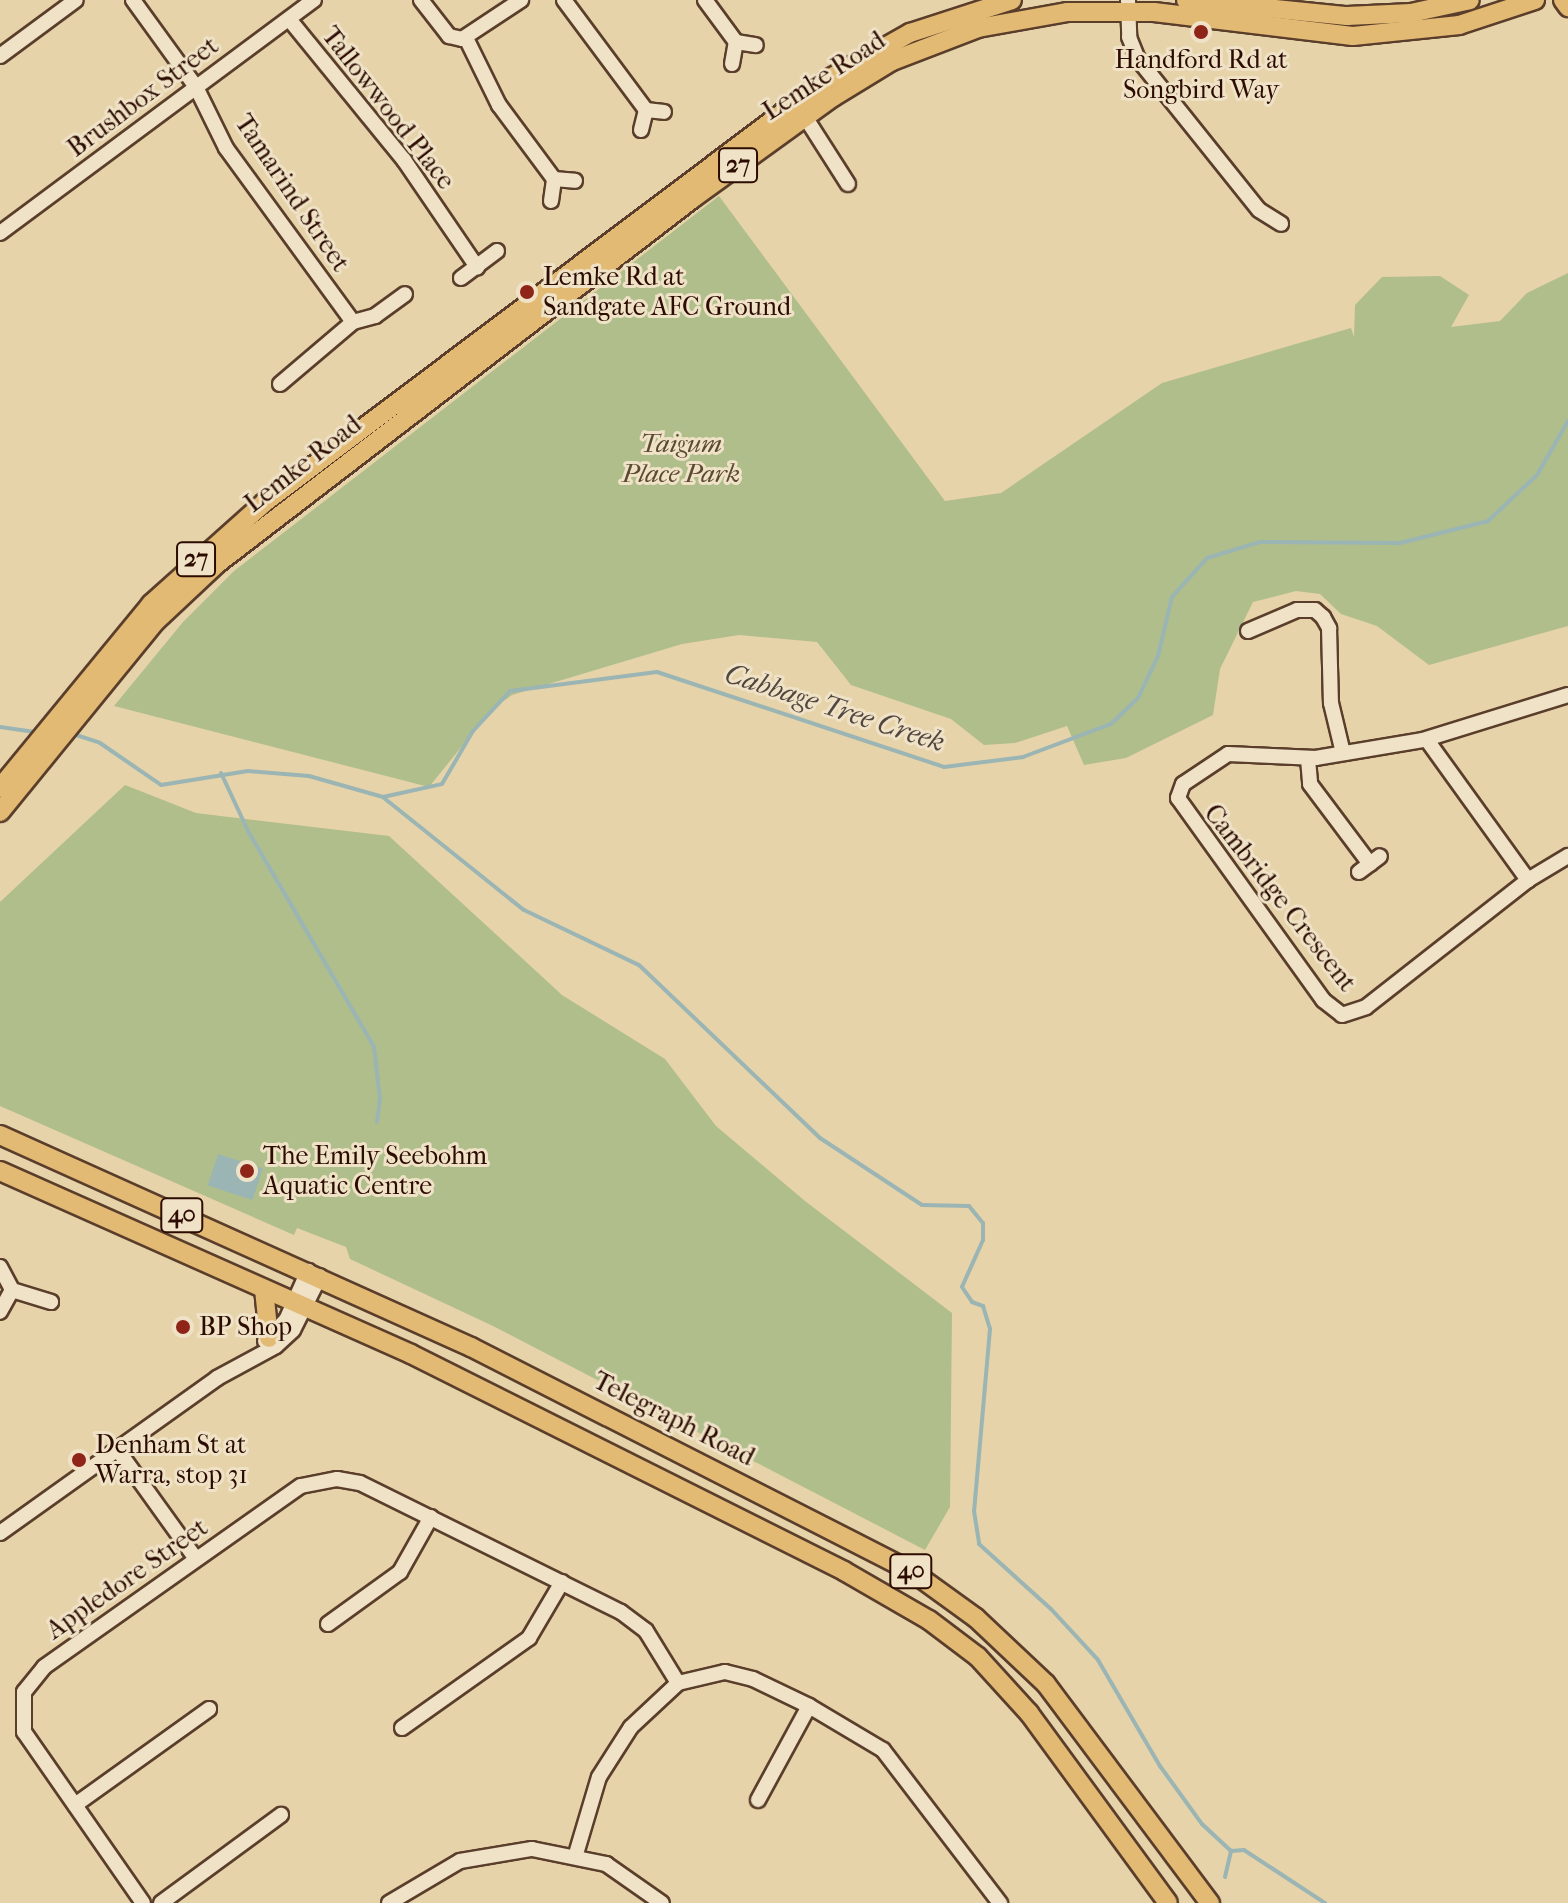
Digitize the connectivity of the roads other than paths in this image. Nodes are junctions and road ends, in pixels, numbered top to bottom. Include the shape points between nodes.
1 (76, 0) edge
2 (133, 0) edge
3 (314, 0) edge
4 (421, 0) edge
5 (521, 0) edge
6 (564, 0) edge
7 (705, 0) edge
8 (1012, 0) edge
9 (1186, 0) edge
10 (1470, 0) edge
11 (1535, 0) edge
12 (1563, 0) edge
13 (1128, 5) edge
14 (1568, 7) edge
15 (289, 19) junction
16 (466, 38) junction
17 (736, 42) junction
18 (756, 45) dead end
19 (0, 56) edge
20 (732, 64) dead end
21 (196, 87) junction
22 (800, 109) junction
23 (646, 110) junction
24 (664, 112) dead end
25 (641, 130) dead end
26 (554, 179) junction
27 (575, 181) dead end
28 (848, 184) dead end
29 (551, 201) dead end
30 (1281, 224) dead end
31 (0, 233) edge
32 (497, 251) dead end
33 (477, 267) junction
34 (461, 278) dead end
35 (405, 294) dead end
36 (353, 322) junction
37 (280, 384) dead end
38 (1248, 631) dead end
39 (1568, 695) edge
40 (1427, 740) junction
41 (1343, 753) junction
42 (1308, 759) junction
43 (6, 792) edge
44 (0, 812) edge
45 (1568, 856) edge
46 (1369, 864) dead end
47 (1528, 880) junction
48 (0, 1135) edge
49 (0, 1171) edge
50 (0, 1267) edge
51 (314, 1273) junction
52 (264, 1289) junction
53 (12, 1290) junction
54 (58, 1301) dead end
55 (301, 1305) junction
56 (0, 1312) edge
57 (269, 1338) junction
58 (252, 1356) junction
59 (117, 1449) junction
60 (431, 1517) junction
61 (0, 1533) edge
62 (196, 1559) junction
63 (562, 1582) junction
64 (328, 1624) dead end
65 (678, 1683) junction
66 (809, 1706) junction
67 (209, 1709) dead end
68 (402, 1728) dead end
69 (758, 1800) dead end
70 (75, 1805) junction
71 (281, 1815) dead end
72 (576, 1854) junction
73 (143, 1903) edge
74 (161, 1903) edge
75 (389, 1903) edge
76 (662, 1903) edge
77 (1000, 1903) edge
78 (1168, 1903) edge
79 (1210, 1903) edge

1 - 19 street
2 - 21 street, Tamarind Street
3 - 15 street, Brushbox Street
4 - 16 street via 449,36
5 - 16 street
6 - 23 street
7 - 17 street
8 - 22 main road, Lemke Road / 27 via 910,33
9 - 10 main road via 1347,16 1420,12
11 - 13 main road, Lemke Road / 27 via 1459,25 1364,36 1288,32
12 - 14 main road
13 - 22 main road, Lemke Road / 27 via 1018,19 948,38
13 - 30 street via 1129,37 1138,59 1259,210
15 - 21 street, Brushbox Street
15 - 33 street, Tallowwood Place via 404,160
16 - 26 street via 499,105
17 - 18 street
17 - 20 street
21 - 31 street, Brushbox Street
21 - 36 street, Tamarind Street via 226,148
22 - 28 street
22 - 43 main road, Lemke Road / 27 via 218,563 88,692
23 - 24 street
23 - 25 street
26 - 27 street
26 - 29 street
32 - 33 street
33 - 34 street
35 - 36 street via 375,316
36 - 37 street
38 - 41 street via 1302,609 1323,617 1329,628 1331,703
39 - 40 street, Cambridge Crescent
40 - 41 street, Cambridge Crescent
40 - 47 street
41 - 42 street, Cambridge Crescent
42 - 46 street via 1310,784
42 - 47 street, Cambridge Crescent via 1228,754 1183,784 1178,798 1340,1020 1366,1007
43 - 44 main road, Lemke Road / 27
45 - 47 street, Cambridge Crescent
48 - 51 main road, Telegraph Road / 40
49 - 52 main road, 40
50 - 53 street
51 - 55 street
51 - 79 main road, Telegraph Road / 40 via 841,1532 932,1585 997,1637 1056,1695
52 - 55 main road, 40
52 - 57 main road
53 - 54 street
53 - 56 street
55 - 57 street
55 - 58 street via 283,1341
55 - 78 main road, 40 via 666,1481 929,1620 978,1657 1029,1713
57 - 58 street
58 - 59 street
59 - 61 street
59 - 62 street
60 - 62 street, Appledore Street via 360,1483 324,1480 292,1491
60 - 63 street, Appledore Street
60 - 64 street via 400,1572
62 - 70 street, Appledore Street via 44,1667 24,1692 24,1732
63 - 65 street, Appledore Street via 640,1625
63 - 68 street via 529,1638
65 - 66 street via 710,1672 740,1674
65 - 72 street via 646,1709 607,1762
66 - 69 street
66 - 77 street via 858,1732 894,1761
67 - 70 street
70 - 73 street, Appledore Street
71 - 74 street
72 - 75 street via 523,1849 477,1855 435,1872
72 - 76 street via 624,1874

